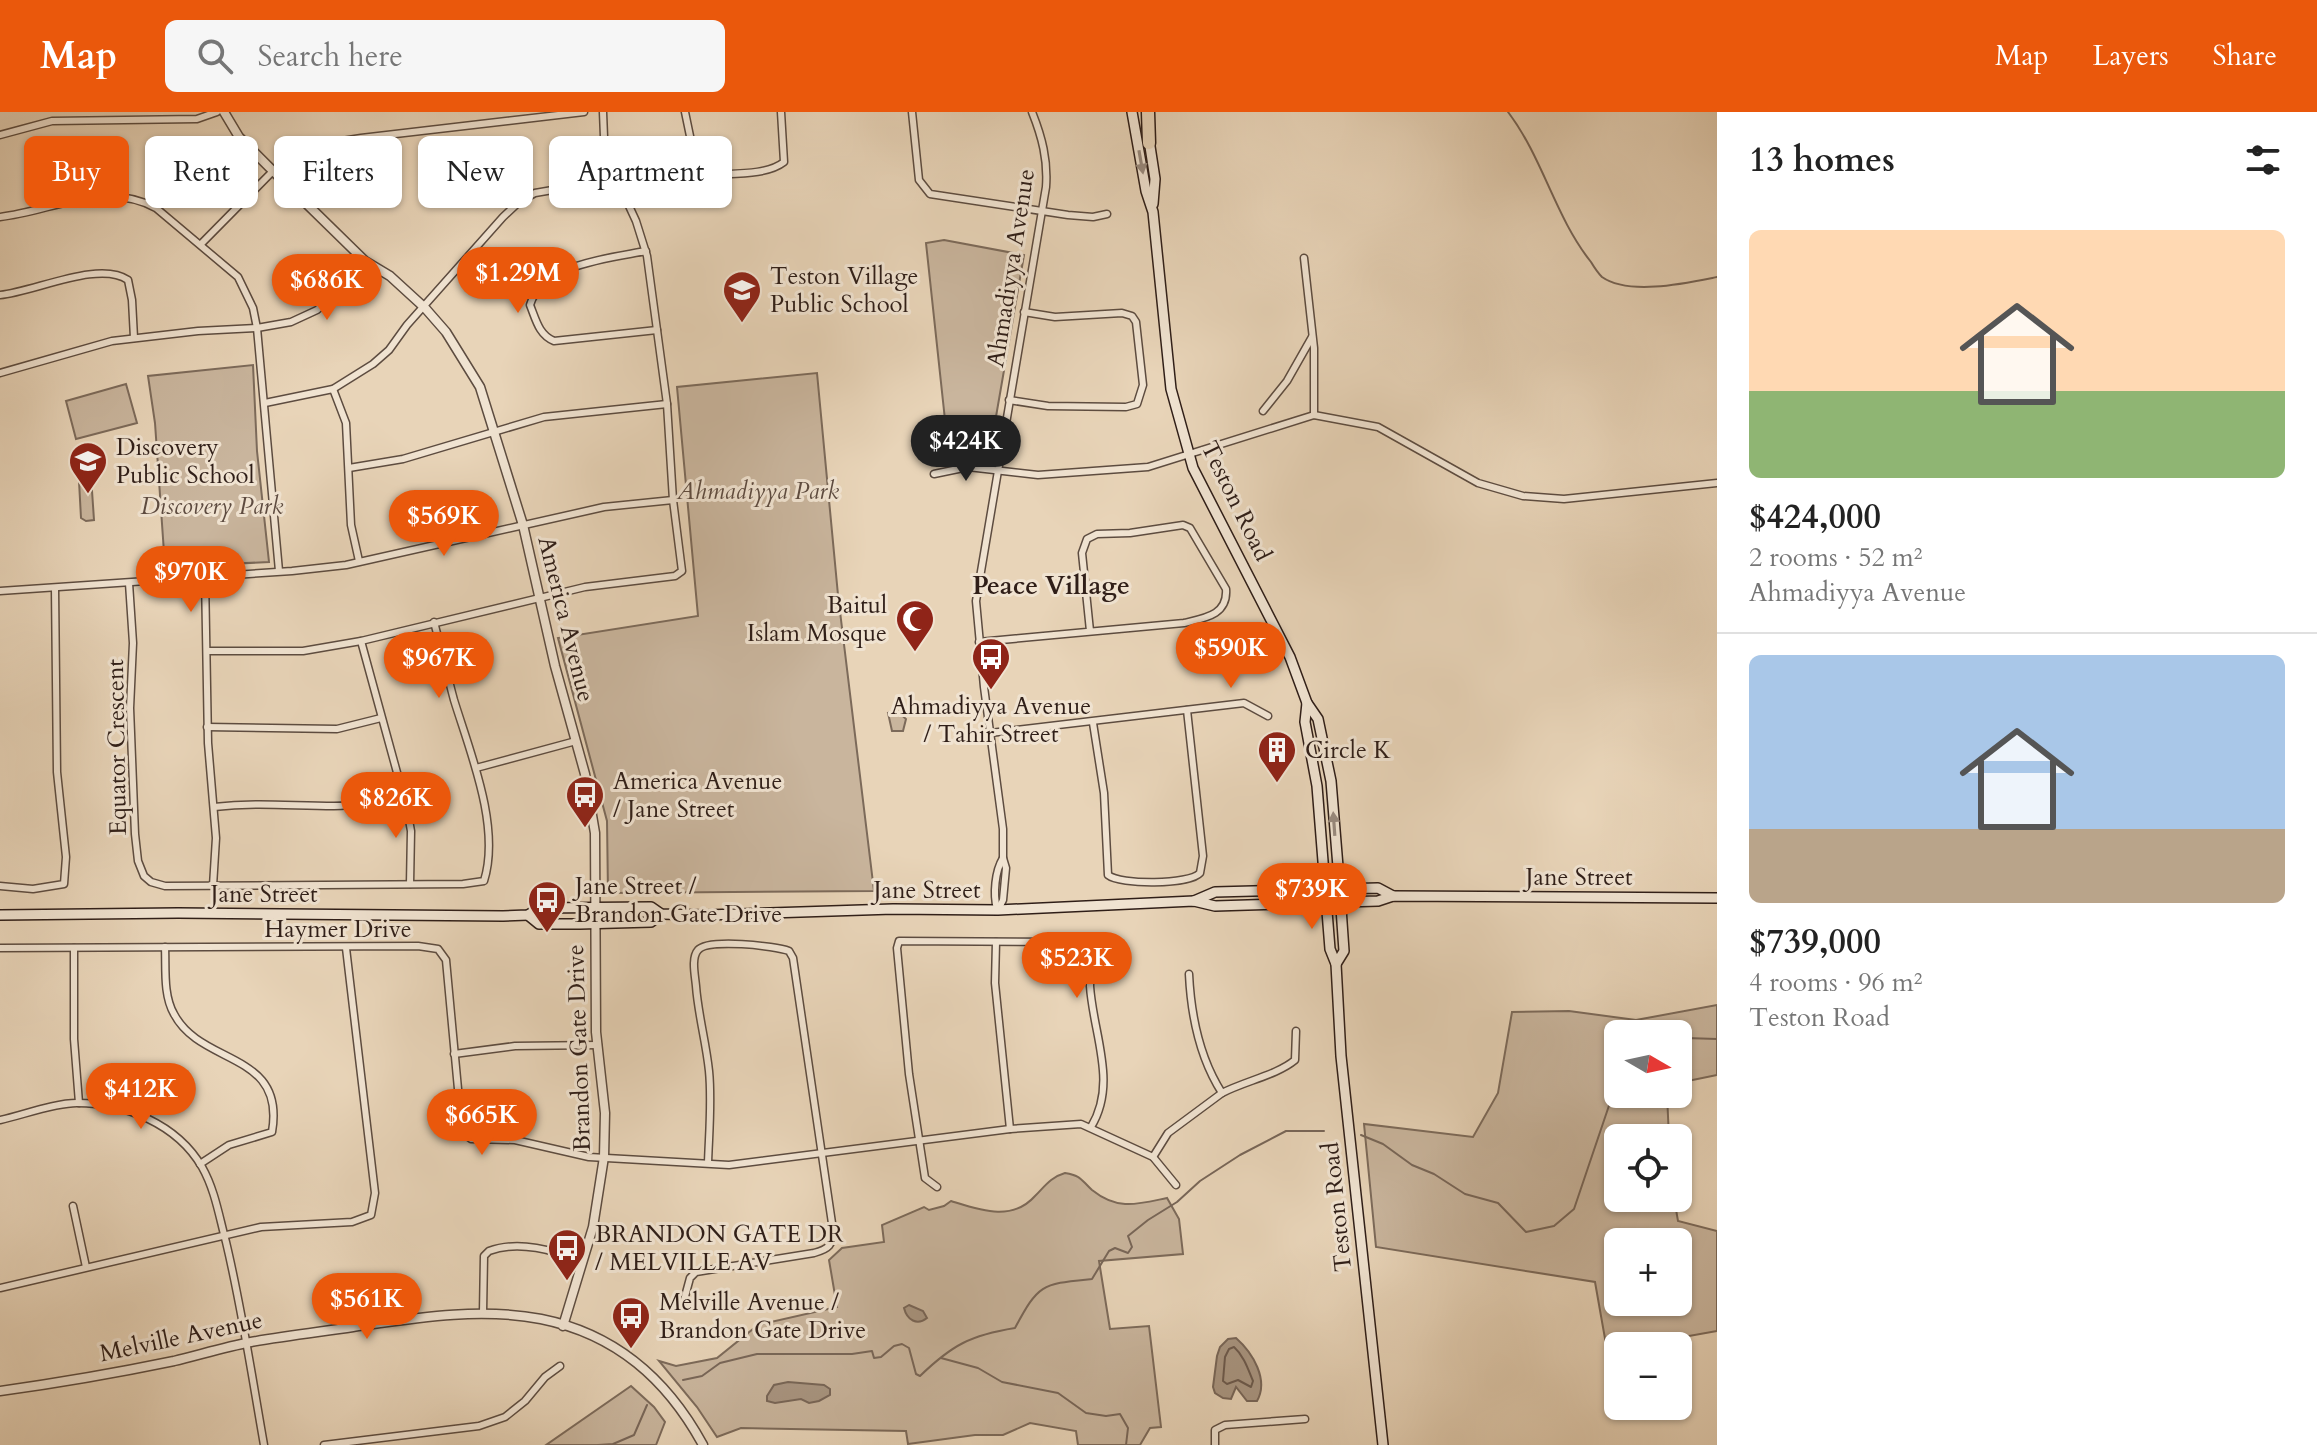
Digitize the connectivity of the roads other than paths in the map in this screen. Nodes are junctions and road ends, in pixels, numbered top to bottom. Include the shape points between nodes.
1 (217, 112) edge
2 (224, 112) edge
3 (584, 112) edge
4 (603, 112) edge
5 (685, 112) edge
6 (781, 112) edge
7 (912, 112) edge
8 (1032, 112) edge
9 (1132, 112) edge
10 (1146, 112) edge
11 (0, 135) edge
12 (605, 136) edge
13 (1149, 143) joint
14 (273, 171) junction
15 (549, 191) edge
16 (629, 208) edge
17 (1043, 212) junction
18 (1153, 212) junction
19 (1107, 214) dead end
20 (0, 217) edge
21 (201, 244) junction
22 (646, 251) junction
23 (1304, 258) dead end
24 (365, 261) junction
25 (0, 295) edge
26 (425, 308) junction
27 (1024, 312) junction
28 (257, 328) junction
29 (657, 330) junction
30 (1313, 336) junction
31 (134, 338) junction
32 (0, 373) edge
33 (333, 389) junction
34 (1009, 400) junction
35 (265, 403) junction
36 (667, 404) junction
37 (1263, 411) dead end
38 (1314, 415) junction
39 (495, 431) junction
40 (1189, 453) junction
41 (349, 468) junction
42 (998, 470) junction
43 (934, 474) dead end
44 (1717, 483) edge
45 (673, 500) junction
46 (523, 525) junction
47 (359, 561) junction
48 (279, 571) junction
49 (205, 576) junction
50 (129, 583) junction
51 (55, 588) junction
52 (0, 591) edge
53 (539, 599) junction
54 (434, 622) junction
55 (1090, 631) junction
56 (361, 641) junction
57 (979, 642) junction
58 (207, 651) junction
59 (1307, 703) junction
60 (1187, 710) junction
61 (1268, 716) dead end
62 (381, 718) junction
63 (1093, 723) junction
64 (207, 727) junction
65 (990, 733) junction
66 (576, 741) junction
67 (476, 768) junction
68 (402, 793) junction
69 (214, 807) junction
70 (410, 884) junction
71 (0, 886) edge
72 (213, 886) junction
73 (1324, 889) junction
74 (1339, 889) junction
75 (1393, 896) junction
76 (1717, 898) edge
77 (1194, 901) junction
78 (1340, 902) junction
79 (1326, 903) junction
80 (595, 908) junction
81 (998, 910) junction
82 (661, 914) junction
83 (0, 915) edge
84 (528, 915) junction
85 (594, 923) junction
86 (996, 942) junction
87 (165, 947) junction
88 (0, 948) edge
89 (74, 948) junction
90 (346, 948) junction
91 (1336, 964) junction
92 (1189, 974) dead end
93 (1296, 1031) dead end
94 (598, 1045) junction
95 (454, 1054) junction
96 (1222, 1093) junction
97 (79, 1103) junction
98 (0, 1120) edge
99 (1091, 1127) junction
100 (1010, 1129) junction
101 (919, 1140) junction
102 (821, 1151) junction
103 (604, 1157) junction
104 (1153, 1157) junction
105 (708, 1163) junction
106 (200, 1164) junction
107 (1176, 1185) dead end
108 (937, 1187) dead end
109 (73, 1206) dead end
110 (224, 1235) junction
111 (582, 1262) junction
112 (86, 1267) junction
113 (0, 1288) edge
114 (683, 1304) dead end
115 (483, 1313) junction
116 (563, 1326) junction
117 (248, 1343) junction
118 (560, 1366) dead end
119 (0, 1391) edge
120 (1305, 1419) dead end
121 (264, 1445) edge
122 (324, 1445) edge
123 (703, 1445) edge
124 (1215, 1445) edge
125 (1383, 1445) edge

1 - 11 street via 197,119 52,121
2 - 14 street, America Avenue via 239,137
3 - 14 street via 323,143 293,154
4 - 12 street
5 - 6 street via 696,165 709,175 764,170 784,162
7 - 17 street via 919,180 930,194
8 - 17 street, Ahmadiyya Avenue via 1047,175
9 -> 18 main road, Teston Road
10 - 13 highway
13 - 18 main road, Teston Road
14 - 21 street
14 - 24 street, America Avenue
15 - 26 street via 527,197 503,217
16 - 22 street
17 - 19 street
17 - 27 street, Ahmadiyya Avenue
18 - 40 main road, Teston Road via 1171,389
20 - 21 street via 69,200 141,200
21 - 28 street via 238,277
22 - 29 street
22 - 29 street via 564,271 537,292 530,305 540,331 554,341
23 - 30 street
24 - 26 street, America Avenue
24 - 28 street via 317,310 291,322
25 - 31 street via 89,275 119,274 128,280
26 - 33 street via 383,357
26 - 39 street, America Avenue via 465,359
27 - 34 street, Ahmadiyya Avenue
27 - 34 street via 1132,316 1143,385 1137,404 1126,407
28 - 31 street
28 - 35 street
29 - 36 street
30 - 37 street
30 - 38 street
31 - 32 street
33 - 35 street
33 - 41 street via 346,423
34 - 42 street, Ahmadiyya Avenue
35 - 48 street
36 - 39 street via 544,417
36 - 45 street
38 - 40 street
38 - 44 street via 1378,427 1478,483 1523,496 1564,499
39 - 41 street via 403,459
39 - 46 street, America Avenue
40 - 42 street via 1117,471 1038,475
40 - 59 main road, Teston Road via 1290,657
41 - 47 street via 351,525
42 - 43 street via 968,467
42 - 57 street, Ahmadiyya Avenue via 977,593
45 - 46 street via 604,507
45 - 53 street via 682,571
46 - 47 street
46 - 53 street, America Avenue
47 - 48 street
48 - 49 street
49 - 50 street
49 - 58 street
50 - 51 street
50 - 72 street, Equator Crescent via 138,861 144,876 157,885
51 - 52 street
51 - 71 street via 64,884 33,889
53 - 54 street
53 - 66 street, America Avenue
54 - 56 street
54 - 67 street, Equator Crescent
55 - 55 street via 1184,623 1222,608 1226,589 1190,528 1087,539 1082,553
55 - 57 street
56 - 58 street via 303,651
56 - 62 street
57 - 65 street, Ahmadiyya Avenue
58 - 64 street
59 - 73 main road, Teston Road
74 -> 59 main road, Teston Road via 1331,781 1318,719
60 - 61 street via 1244,703
60 - 63 street
60 - 63 street via 1203,856 1200,873 1190,879 1137,882 1108,875 1104,793
62 - 64 street via 337,729
62 - 68 street
63 - 65 street
64 - 69 street
65 - 81 street, Ahmadiyya Avenue via 1006,868
66 - 67 street
66 - 80 street, America Avenue via 592,806
67 - 70 street, Equator Crescent via 487,830 484,881
68 - 69 street via 336,806
68 - 70 street via 411,831
69 - 72 street
70 - 72 street, Equator Crescent
73 - 74 main road, Jane Street
73 - 77 main road, Jane Street via 1215,892
73 - 79 main road, Teston Road
74 - 75 main road, Jane Street via 1378,888
74 - 78 main road, Teston Road
75 - 76 main road, Jane Street
75 - 78 main road, Jane Street
77 - 79 main road, Jane Street via 1215,906
77 - 81 main road, Jane Street
78 - 79 main road, Jane Street
78 - 91 main road, Teston Road via 1344,951
79 - 91 main road, Teston Road
80 - 82 main road, Jane Street via 651,907
80 - 84 main road, Jane Street via 539,908
80 - 85 street, Brandon Gate Drive
81 - 82 main road, Jane Street
82 - 85 main road, Jane Street via 651,922
83 - 84 main road, Jane Street
84 - 85 main road, Jane Street via 539,924
85 - 94 street, Brandon Gate Drive
86 - 99 street via 1071,942 1089,951 1105,1086
86 - 100 street via 995,983
86 - 101 street via 899,941
87 - 89 street, Haymer Drive
87 - 90 street, Haymer Drive
87 - 106 street via 168,1000 174,1014 194,1039 249,1066 274,1109 272,1132 229,1145
88 - 89 street, Haymer Drive
89 - 97 street
90 - 95 street, Haymer Drive via 418,946 443,953
90 - 110 street via 375,1193 371,1215 352,1222 261,1227
91 - 125 main road, Teston Road
92 - 96 street via 1200,1051
93 - 96 street via 1295,1060
94 - 95 street via 515,1046
94 - 103 street, Brandon Gate Drive
95 - 103 street, Haymer Drive via 462,1132 467,1138 515,1140
96 - 104 street via 1168,1133
97 - 98 street
97 - 106 street via 154,1121
99 - 100 street
99 - 104 street
100 - 101 street
101 - 102 street
101 - 108 street via 925,1178
102 - 105 street via 747,1163
102 - 105 street via 793,958 775,946 709,945 697,952 694,968 710,1088
102 - 114 street via 833,1230 830,1247 696,1272
103 - 105 street
103 - 111 street, Brandon Gate Drive
104 - 107 street
106 - 110 street
109 - 112 street
110 - 112 street
110 - 117 street
111 - 115 street via 542,1249 489,1251 484,1256
111 - 116 street, Brandon Gate Drive
112 - 113 street
115 - 116 street, Melville Avenue
115 - 117 street, Melville Avenue
116 - 123 street, Melville Avenue via 642,1364 676,1402
117 - 119 street, Melville Avenue
117 - 121 street
118 - 122 street via 505,1417 479,1426
120 - 124 street via 1225,1425 1215,1430

